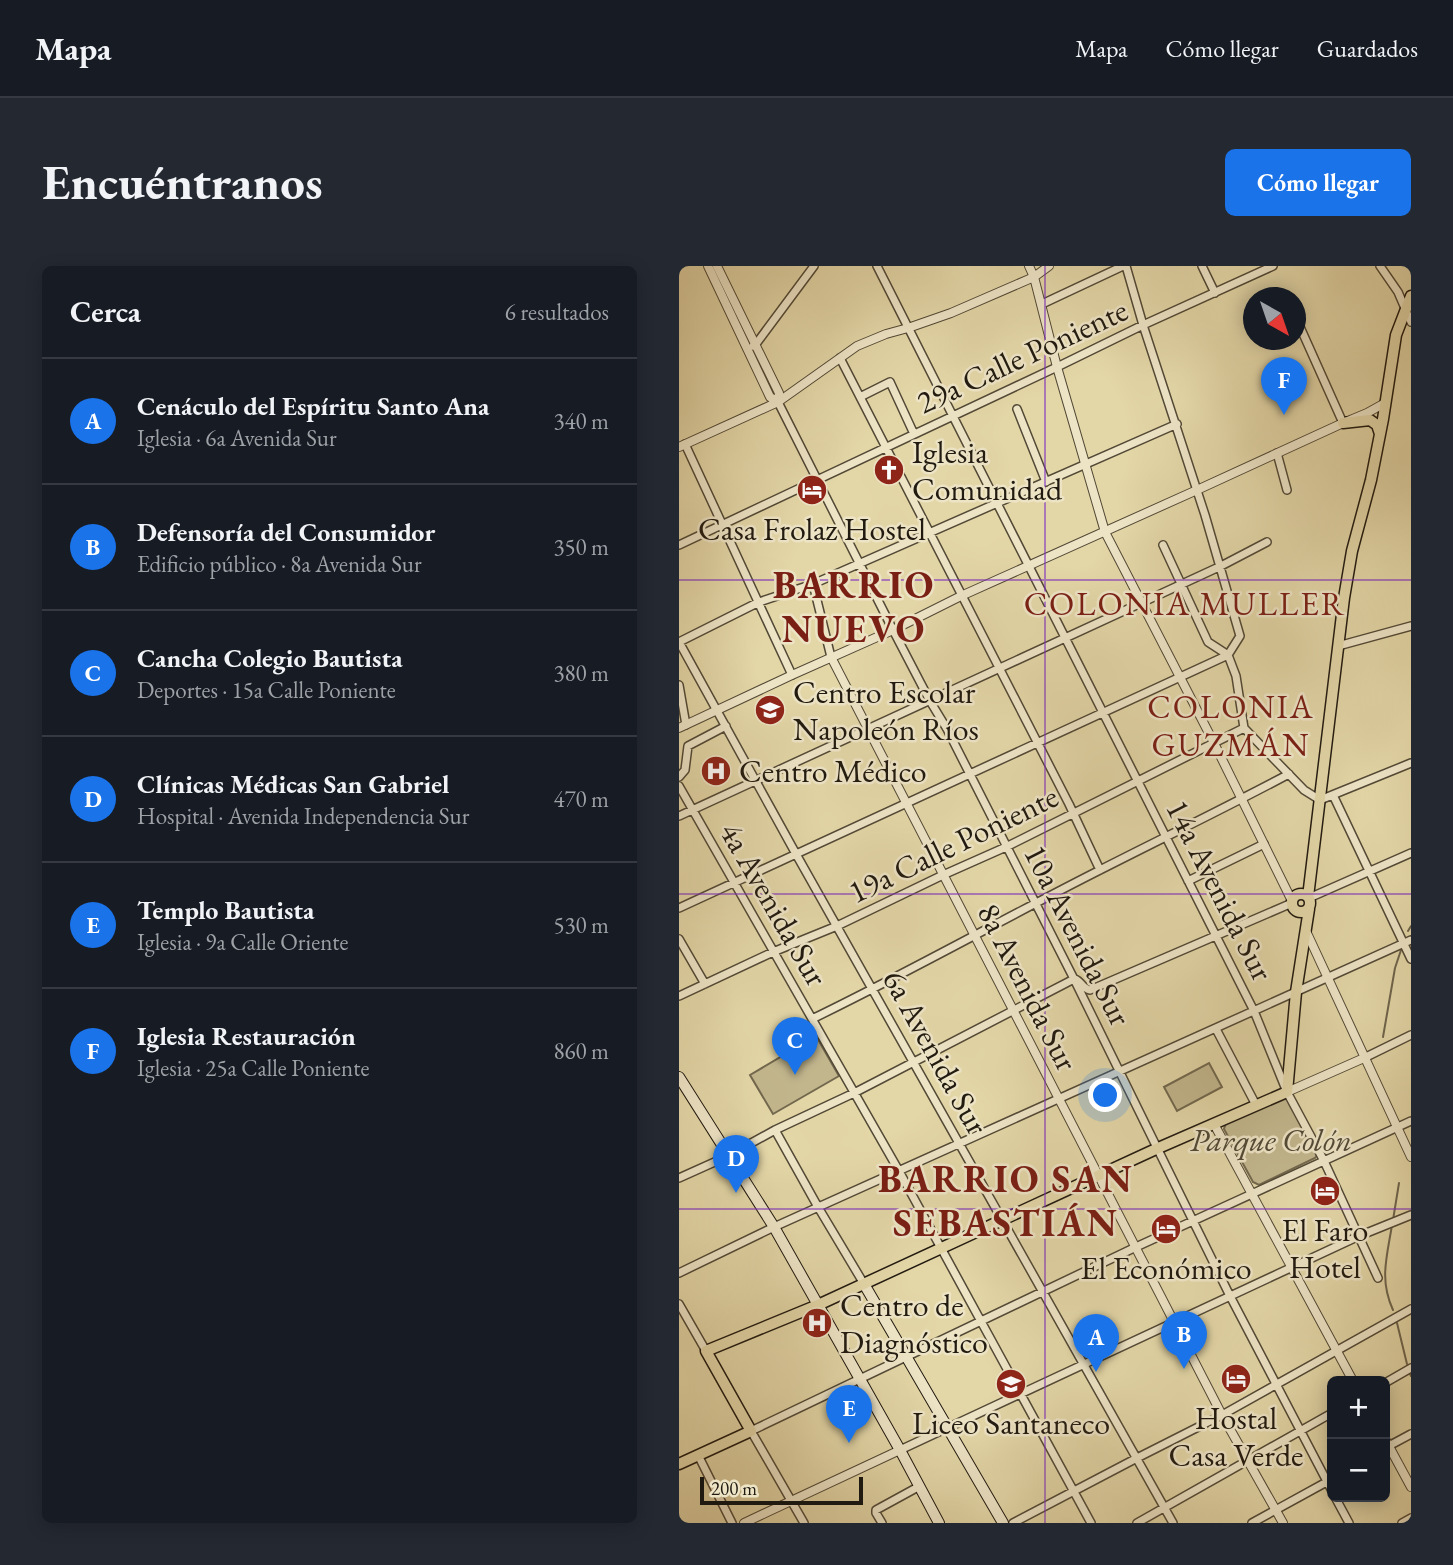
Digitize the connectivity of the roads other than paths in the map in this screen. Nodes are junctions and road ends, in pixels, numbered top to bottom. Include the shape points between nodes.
1 (708, 266) edge
2 (717, 266) edge
3 (814, 266) edge
4 (877, 266) edge
5 (1029, 266) edge
6 (1049, 266) edge
7 (1124, 266) edge
8 (1202, 266) edge
9 (1273, 266) edge
10 (1380, 266) edge
11 (1034, 277) junction
12 (1216, 293) junction
13 (1411, 296) edge
14 (1042, 304) junction
15 (1405, 309) junction
16 (736, 312) junction
17 (1411, 322) edge
18 (1143, 325) junction
19 (908, 328) junction
20 (1306, 340) edge
21 (756, 344) junction
22 (748, 349) junction
23 (840, 358) junction
24 (1057, 367) junction
25 (860, 397) junction
26 (778, 402) junction
27 (1385, 403) junction
28 (1017, 409) dead end
29 (952, 416) junction
30 (1343, 423) junction
31 (1177, 424) junction
32 (914, 434) junction
33 (1380, 435) junction
34 (682, 446) edge
35 (886, 447) junction
36 (1277, 453) junction
37 (1086, 464) junction
38 (818, 479) junction
39 (1046, 482) junction
40 (1197, 490) junction
41 (1287, 490) dead end
42 (996, 504) junction
43 (722, 525) junction
44 (1105, 532) junction
45 (930, 533) junction
46 (1267, 542) dead end
47 (679, 545) edge
48 (1163, 545) dead end
49 (860, 563) junction
50 (1028, 566) junction
51 (1221, 566) junction
52 (813, 584) junction
53 (1181, 584) junction
54 (961, 596) junction
55 (759, 602) junction
56 (1141, 603) junction
57 (1411, 626) edge
58 (893, 630) junction
59 (1065, 638) junction
60 (679, 643) edge
61 (1338, 646) junction
62 (1228, 654) junction
63 (831, 657) junction
64 (999, 669) junction
65 (792, 674) junction
66 (1180, 677) junction
67 (679, 685) edge
68 (930, 701) junction
69 (718, 710) junction
70 (1103, 712) junction
71 (683, 726) edge
72 (726, 726) junction
73 (1244, 728) junction
74 (867, 729) junction
75 (1037, 743) junction
76 (1214, 743) junction
77 (1411, 763) edge
78 (969, 774) junction
79 (1289, 774) junction
80 (679, 777) edge
81 (755, 781) junction
82 (1138, 781) junction
83 (679, 786) edge
84 (1333, 795) junction
85 (1241, 800) junction
86 (1319, 800) junction
87 (906, 803) junction
88 (692, 810) junction
89 (1073, 813) junction
90 (679, 816) edge
91 (1166, 837) junction
92 (1264, 844) junction
93 (1006, 847) junction
94 (1411, 853) edge
95 (796, 854) junction
96 (1100, 870) junction
97 (1369, 872) junction
98 (943, 875) junction
99 (1188, 881) junction
100 (734, 883) junction
101 (1299, 900) junction
102 (1035, 904) junction
103 (679, 908) edge
104 (837, 926) junction
105 (1304, 928) junction
106 (974, 935) junction
107 (1216, 936) junction
108 (679, 939) edge
109 (1408, 942) edge
110 (773, 952) junction
111 (1411, 959) edge
112 (1328, 977) junction
113 (1074, 979) junction
114 (705, 984) junction
115 (873, 989) junction
116 (1296, 992) junction
117 (679, 996) edge
118 (1013, 1011) junction
119 (1254, 1011) junction
120 (812, 1020) junction
121 (1216, 1029) junction
122 (1411, 1035) edge
123 (1364, 1058) junction
124 (914, 1062) junction
125 (1119, 1072) junction
126 (680, 1082) edge
127 (1287, 1092) junction
128 (854, 1093) junction
129 (1059, 1099) junction
130 (1256, 1105) junction
131 (1411, 1121) edge
132 (1214, 1124) junction
133 (1396, 1128) junction
134 (775, 1130) junction
135 (960, 1144) junction
136 (1156, 1149) junction
137 (728, 1156) junction
138 (1411, 1157) edge
139 (1324, 1161) junction
140 (899, 1171) junction
141 (1098, 1176) junction
142 (679, 1178) edge
143 (1251, 1194) junction
144 (818, 1208) junction
145 (1411, 1216) edge
146 (1003, 1220) junction
147 (1193, 1221) junction
148 (774, 1227) junction
149 (1359, 1236) junction
150 (1136, 1247) junction
151 (941, 1248) junction
152 (1292, 1268) junction
153 (679, 1273) edge
154 (1378, 1278) dead end
155 (864, 1284) junction
156 (1043, 1291) junction
157 (1230, 1296) junction
158 (679, 1304) edge
159 (818, 1305) junction
160 (1411, 1309) edge
161 (981, 1321) junction
162 (1175, 1323) junction
163 (706, 1351) junction
164 (1337, 1351) junction
165 (908, 1356) junction
166 (1084, 1364) junction
167 (1411, 1368) edge
168 (1350, 1376) edge
169 (860, 1380) junction
170 (1390, 1380) edge
171 (1276, 1385) junction
172 (1020, 1393) junction
173 (1222, 1415) junction
174 (1327, 1416) edge
175 (948, 1426) junction
176 (751, 1431) junction
177 (1300, 1431) junction
178 (1411, 1434) edge
179 (1390, 1442) edge
180 (900, 1450) junction
181 (1390, 1451) edge
182 (698, 1455) junction
183 (1136, 1458) junction
184 (1248, 1460) junction
185 (679, 1464) edge
186 (1327, 1476) edge
187 (1327, 1483) edge
188 (918, 1487) junction
189 (1411, 1487) edge
190 (1074, 1491) junction
191 (792, 1501) junction
192 (1338, 1502) edge
193 (1164, 1508) junction
194 (1276, 1509) junction
195 (1411, 1518) edge
196 (733, 1523) edge
197 (744, 1523) edge
198 (803, 1523) edge
199 (882, 1523) edge
200 (939, 1523) edge
201 (1003, 1523) edge
202 (1013, 1523) edge
203 (1091, 1523) edge
204 (1137, 1523) edge
205 (1173, 1523) edge
206 (1252, 1523) edge
207 (1283, 1523) edge
208 (1349, 1523) edge
209 (1402, 1523) edge

1 - 16 street
2 - 16 street
3 - 21 street
4 - 19 street, 14a Avenida Sur
5 - 11 street
6 - 11 street
7 - 14 street
7 - 18 street
8 - 12 street
9 - 12 street, 29a Calle Poniente
10 - 15 street
11 - 14 street
11 - 19 street
12 - 18 street, 29a Calle Poniente
13 - 15 main road
14 - 24 street
15 - 17 street
15 - 27 main road
16 - 21 street
16 - 22 street
18 - 24 street, 29a Calle Poniente
18 - 31 street
19 - 23 street via 865,342
19 - 29 street, 14a Avenida Sur
20 - 30 street
21 - 22 street
21 - 26 street via 779,393
22 - 26 street via 770,397
23 - 25 street
23 - 26 street
24 - 29 street, 29a Calle Poniente
24 - 37 street
25 - 32 street via 890,382
25 - 35 street
26 - 34 street
26 - 38 street, 10a Avenida Sur
27 - 30 street
27 - 33 main road
28 - 39 street
29 - 32 street, 29a Calle Poniente
29 - 42 street, 14a Avenida Sur
30 - 33 main road via 1370,420
30 - 36 street
31 - 37 street
31 - 40 street
32 - 35 street, 29a Calle Poniente
33 - 61 main road via 1352,551
34 - 43 street
35 - 38 street, 29a Calle Poniente
35 - 45 street
36 - 40 street
36 - 41 street
37 - 39 street
37 - 44 street
38 - 43 street, 29a Calle Poniente
38 - 49 street, 10a Avenida Sur
39 - 42 street
40 - 44 street
40 - 51 street
42 - 45 street
42 - 50 street, 14a Avenida Sur
43 - 47 street, 29a Calle Poniente
43 - 55 street
44 - 50 street
44 - 56 street
45 - 49 street
45 - 54 street
46 - 51 street
48 - 53 street
49 - 52 street
49 - 58 street, 10a Avenida Sur
50 - 54 street
50 - 59 street, 14a Avenida Sur
51 - 53 street
51 - 62 street via 1240,636
52 - 55 street
52 - 63 street
53 - 56 street
53 - 62 street via 1208,642
54 - 58 street
54 - 64 street
55 - 60 street
55 - 65 street
56 - 59 street
56 - 66 street
57 - 61 street
58 - 63 street
58 - 68 street, 10a Avenida Sur
59 - 64 street
59 - 70 street, 14a Avenida Sur
60 - 69 street, 6a Avenida Sur
61 - 86 main road
62 - 66 street
62 - 73 street
63 - 65 street
63 - 74 street, 8a Avenida Sur
64 - 68 street
64 - 75 street
65 - 69 street
66 - 70 street
66 - 76 street
67 - 71 street
68 - 74 street
68 - 78 street, 10a Avenida Sur
69 - 71 street
69 - 72 street, 6a Avenida Sur
70 - 75 street
70 - 82 street, 14a Avenida Sur
72 - 80 street via 688,746
72 - 81 street, 6a Avenida Sur
73 - 76 street, 19a Calle Poniente
73 - 79 street
74 - 81 street
74 - 87 street, 8a Avenida Sur
75 - 78 street
75 - 89 street
76 - 82 street, 19a Calle Poniente
76 - 85 street
77 - 84 street
78 - 87 street
78 - 93 street, 10a Avenida Sur
79 - 85 street
79 - 86 street
81 - 88 street
81 - 95 street, 6a Avenida Sur
82 - 89 street, 19a Calle Poniente
82 - 91 street, 14a Avenida Sur
83 - 88 street, 4a Avenida Sur
84 - 86 street
84 - 97 street
85 - 91 street
85 - 92 street
86 - 101 main road via 1309,883
87 - 95 street
87 - 98 street, 8a Avenida Sur
88 - 90 street
88 - 100 street, 4a Avenida Sur
89 - 93 street, 19a Calle Poniente
89 - 96 street
91 - 96 street
91 - 99 street, 14a Avenida Sur
92 - 99 street
92 - 101 street
93 - 98 street, 19a Calle Poniente
93 - 102 street, 10a Avenida Sur
94 - 97 street
95 - 100 street
95 - 104 street, 6a Avenida Sur
96 - 102 street
97 - 101 street
97 - 109 street
98 - 104 street, 19a Calle Poniente
98 - 106 street, 8a Avenida Sur
99 - 107 street, 14a Avenida Sur
100 - 103 street
100 - 110 street, 4a Avenida Sur
101 - 105 main road
101 - 107 street
102 - 106 street
102 - 113 street, 10a Avenida Sur
104 - 110 street, 19a Calle Poniente
104 - 115 street, 6a Avenida Sur
105 - 112 street
105 - 116 main road
106 - 115 street
106 - 118 street, 8a Avenida Sur
107 - 113 street via 1090,990
107 - 119 street, 14a Avenida Sur
108 - 114 street
109 - 111 street
109 - 112 street
110 - 114 street, 19a Calle Poniente
110 - 120 street, 4a Avenida Sur
112 - 116 street
112 - 123 street
113 - 118 street
113 - 125 street, 10a Avenida Sur
114 - 117 street, 19a Calle Poniente
115 - 120 street
115 - 124 street, 6a Avenida Sur
116 - 119 street
116 - 127 main road
118 - 124 street
118 - 129 street, 8a Avenida Sur
119 - 121 street
119 - 127 street, 14a Avenida Sur
120 - 128 street, 4a Avenida Sur
121 - 125 street
121 - 130 street
122 - 123 street
123 - 127 street
123 - 133 street
124 - 128 street
124 - 135 street, 6a Avenida Sur
125 - 129 street
125 - 136 street, 10a Avenida Sur
126 - 137 main road
127 - 130 main road
127 - 139 street, 14a Avenida Sur
128 - 134 street
128 - 140 street, 4a Avenida Sur
129 - 135 street
129 - 141 street, 8a Avenida Sur
130 - 132 main road
131 - 133 street
132 - 136 main road
132 - 143 street
133 - 138 street
133 - 139 street
134 - 137 street
134 - 144 street
135 - 140 street
135 - 146 street, 6a Avenida Sur
136 - 141 main road
136 - 147 street, 10a Avenida Sur
137 - 142 street
137 - 148 main road
139 - 143 street
139 - 149 street, 14a Avenida Sur
140 - 144 street
140 - 151 street, 4a Avenida Sur
141 - 146 main road
141 - 150 street, 8a Avenida Sur
143 - 147 street
143 - 152 street
144 - 148 street
144 - 155 street
145 - 149 street
146 - 151 main road
146 - 156 street, 6a Avenida Sur
147 - 150 street
147 - 157 street, 10a Avenida Sur
148 - 153 street
148 - 159 main road
149 - 152 street
149 - 154 street, 14a Avenida Sur
150 - 156 street
150 - 162 street, 8a Avenida Sur
151 - 155 main road
151 - 161 street, 4a Avenida Sur
152 - 157 street
152 - 164 street
155 - 159 main road
155 - 165 main road
156 - 161 street
156 - 166 street, 6a Avenida Sur
157 - 162 street
157 - 171 street, 10a Avenida Sur
158 - 163 street
159 - 163 main road
159 - 169 main road
160 - 164 street
161 - 165 street
161 - 172 street, 4a Avenida Sur
162 - 166 street
162 - 173 street, 8a Avenida Sur
163 - 176 main road
164 - 168 street
164 - 171 street
165 - 169 street
165 - 175 main road
166 - 172 street
166 - 183 street, 6a Avenida Sur
167 - 170 street
169 - 176 street
169 - 180 main road
171 - 173 street
171 - 177 street, 10a Avenida Sur
172 - 175 street
172 - 190 street, 4a Avenida Sur
173 - 183 street
173 - 184 street, 8a Avenida Sur
174 - 177 street
175 - 180 street
175 - 201 main road
176 - 182 main road
176 - 191 street
177 - 184 street
177 - 186 street, 10a Avenida Sur
178 - 179 street
180 - 188 main road
180 - 191 street
181 - 189 street
182 - 185 main road
182 - 196 street
183 - 190 street
183 - 193 street, 6a Avenida Sur
184 - 193 street
184 - 194 street, 8a Avenida Sur
187 - 194 street
188 - 199 street via 876,1510
188 - 200 main road
190 - 202 street
190 - 203 street, 4a Avenida Sur
191 - 197 street
191 - 198 street
192 - 208 street
193 - 204 street
193 - 205 street, 6a Avenida Sur
194 - 206 street
194 - 207 street, 8a Avenida Sur
195 - 209 street

